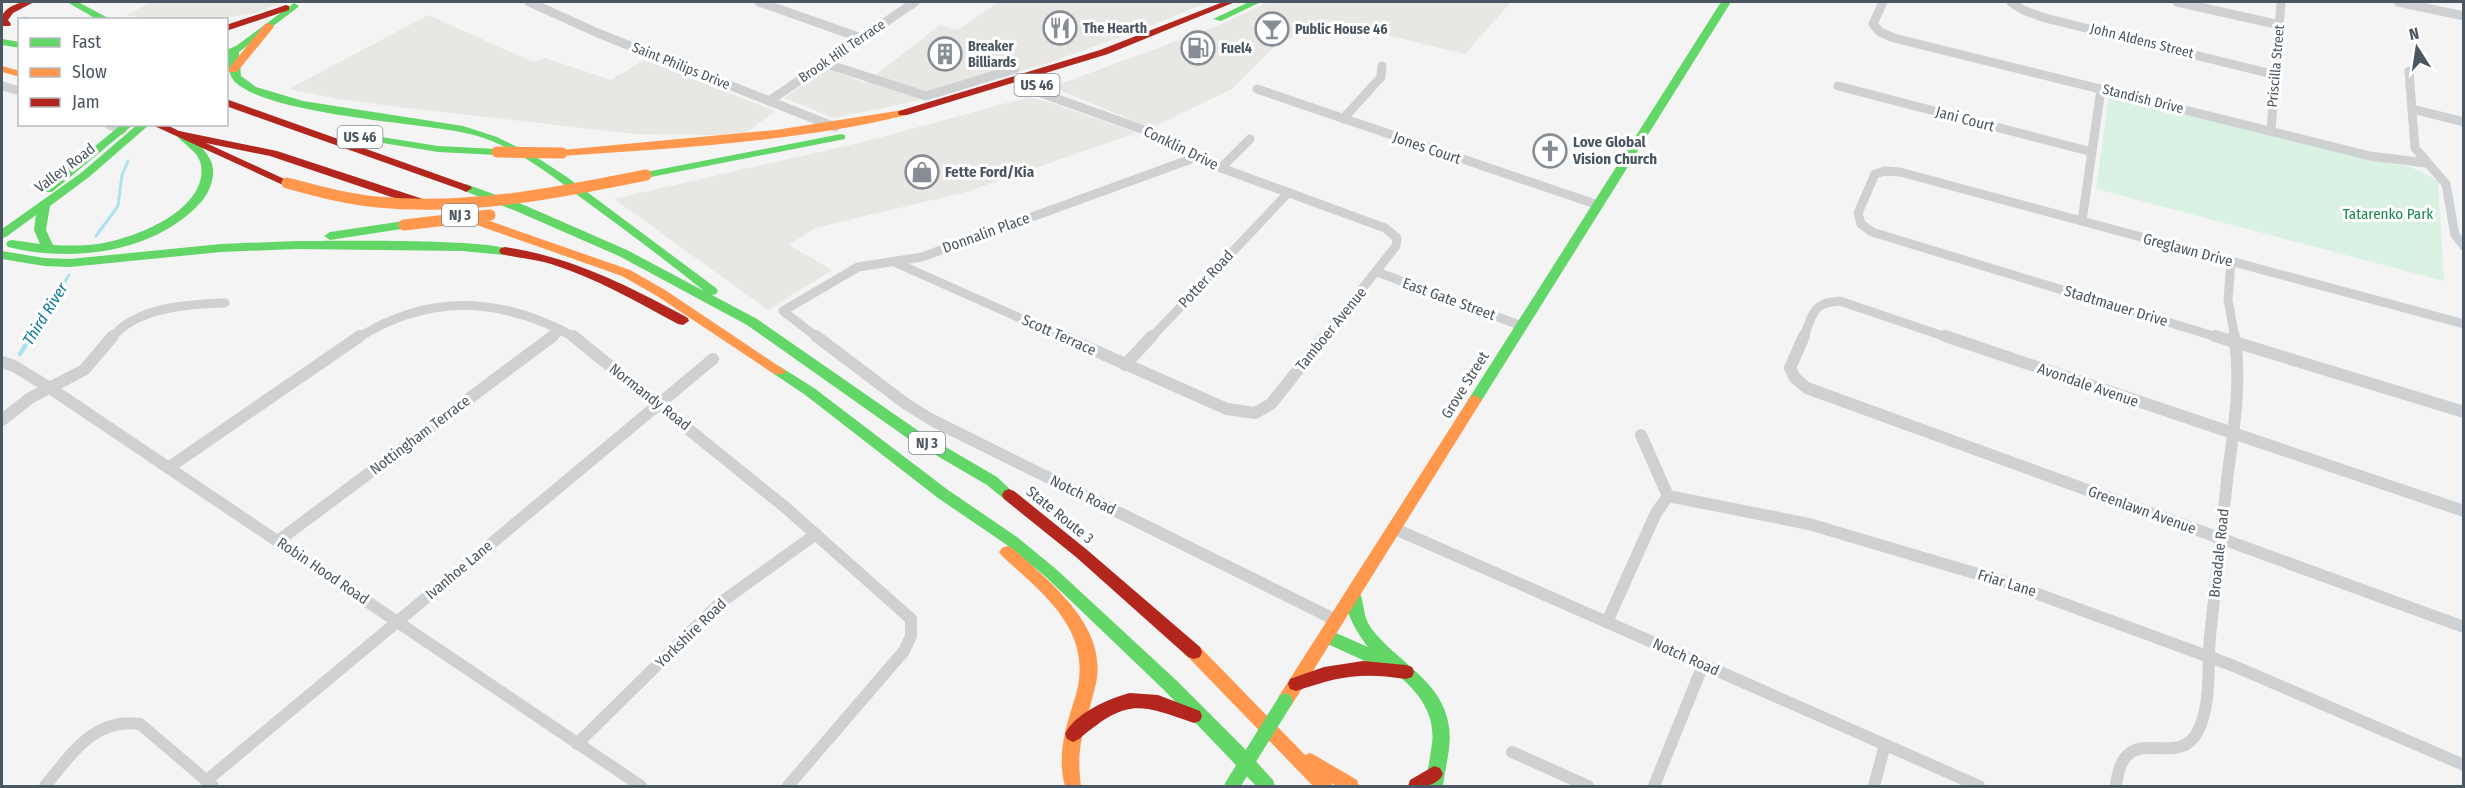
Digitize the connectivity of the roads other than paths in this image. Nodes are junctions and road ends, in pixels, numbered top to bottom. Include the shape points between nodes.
1 (29, 2) edge
2 (72, 2) edge
3 (529, 2) edge
4 (759, 2) edge
5 (915, 2) edge
6 (1230, 2) edge
7 (1256, 2) edge
8 (1726, 2) edge
9 (1882, 2) edge
10 (2011, 2) edge
11 (2177, 2) edge
12 (2281, 2) edge
13 (2398, 2) edge
14 (299, 4) edge
15 (2463, 16) edge
16 (103, 18) edge
17 (269, 20) junction
18 (4, 24) edge
19 (2280, 25) junction
20 (228, 26) edge
21 (228, 26) edge
22 (861, 38) junction
23 (2, 42) edge
24 (18, 45) edge
25 (234, 55) edge
26 (824, 63) junction
27 (1382, 66) dead end
28 (2, 69) edge
29 (1015, 69) dead end
30 (2409, 70) dead end
31 (18, 73) edge
32 (2276, 75) junction
33 (2, 86) edge
34 (1838, 86) dead end
35 (1027, 88) junction
36 (1257, 89) dead end
37 (2101, 89) junction
38 (18, 90) edge
39 (769, 100) junction
40 (228, 103) edge
41 (228, 103) edge
42 (2412, 109) junction
43 (1343, 119) junction
44 (2463, 122) edge
45 (143, 126) edge
46 (160, 126) edge
47 (835, 127) junction
48 (126, 128) edge
49 (2271, 131) junction
50 (180, 134) junction
51 (1250, 139) dead end
52 (2092, 152) junction
53 (1194, 158) junction
54 (2426, 163) junction
55 (1221, 168) junction
56 (1913, 176) joint
57 (646, 179) junction
58 (1288, 192) junction
59 (44, 204) junction
60 (1598, 205) junction
61 (2082, 221) junction
62 (1369, 222) joint
63 (2, 226) edge
64 (2, 234) edge
65 (2, 243) edge
66 (262, 245) junction
67 (2463, 246) edge
68 (48, 248) junction
69 (2, 255) edge
70 (18, 257) junction
71 (2231, 261) junction
72 (2, 262) edge
73 (894, 262) junction
74 (1377, 272) junction
75 (225, 303) dead end
76 (783, 311) joint
77 (739, 314) junction
78 (2463, 324) edge
79 (1522, 326) junction
80 (561, 330) junction
81 (725, 336) junction
82 (2236, 342) junction
83 (713, 359) dead end
84 (2, 362) edge
85 (1125, 365) junction
86 (50, 388) junction
87 (1821, 393) joint
88 (659, 404) junction
89 (1224, 408) joint
90 (2463, 412) edge
91 (2, 420) edge
92 (2233, 433) junction
93 (1641, 435) dead end
94 (168, 468) junction
95 (942, 494) junction
96 (1668, 496) junction
97 (2463, 511) edge
98 (1394, 528) junction
99 (816, 534) junction
100 (2221, 538) junction
101 (278, 541) junction
102 (1353, 592) junction
103 (1336, 620) junction
104 (398, 621) junction
105 (1607, 622) junction
106 (2463, 627) edge
107 (1326, 636) junction
108 (2208, 655) junction
109 (1703, 665) junction
110 (1406, 672) junction
111 (1296, 684) junction
112 (1205, 721) junction
113 (1071, 736) junction
114 (1278, 738) junction
115 (577, 744) junction
116 (1885, 745) junction
117 (1512, 752) dead end
118 (2463, 765) edge
119 (1435, 780) edge
120 (210, 784) edge
121 (45, 786) edge
122 (641, 786) edge
123 (788, 786) edge
124 (1073, 786) edge
125 (1233, 786) edge
126 (1267, 786) edge
127 (1324, 786) edge
128 (1351, 786) edge
129 (1416, 786) edge
130 (1588, 786) edge
131 (1654, 786) edge
132 (1874, 786) edge
133 (1979, 786) edge
134 (2116, 786) edge

1 - 18 main road via 6,14
2 - 16 main road
3 - 39 street, Saint Philips Drive
4 - 22 street
5 - 22 street, Brook Hill Terrace
6 - 47 main road, US 46 via 1104,52 1016,81 916,110
7 - 35 main road, US 46 via 1157,44
8 - 60 main road, Grove Street
9 - 37 street, Standish Drive via 1873,24 1894,38
10 - 32 street, John Aldens Street via 2046,18
11 - 19 street
12 - 19 street, Priscilla Street
13 - 15 street
14 - 17 main road
17 - 20 main road
17 - 25 main road
17 - 25 main road
19 - 32 street, Priscilla Street
21 - 25 main road via 246,33 248,39
22 - 26 street, Brook Hill Terrace
23 - 24 main road
25 - 77 main road via 239,80 290,102 432,123 475,132 506,145 559,176 677,262
26 - 29 street via 926,96
26 - 39 street, Brook Hill Terrace
27 - 43 street via 1381,77
28 - 31 main road
30 - 42 street
32 - 49 street, Priscilla Street
33 - 38 street
34 - 52 street, Jani Court
35 - 53 street, Conklin Drive via 1144,130
35 - 57 main road, US 46 via 794,148
36 - 43 street, Jones Court
37 - 49 street, Standish Drive
37 - 52 street
39 - 47 street, Saint Philips Drive
40 - 47 main road, US 46, bridge via 345,134 438,149 496,152 562,153 690,144
41 - 77 main road, NJ 3 via 520,208 623,253
42 - 44 street
42 - 54 street via 2415,148
43 - 60 street, Jones Court
45 - 59 main road, Valley Road
46 - 50 main road, US 46
48 - 63 main road, Valley Road
49 - 54 street, Standish Drive via 2370,156
50 - 57 main road, US 46, bridge via 287,183 361,201 455,205
50 - 68 main road via 207,164 209,180 199,199 168,224 115,245
50 - 81 main road, NJ 3 via 220,139 278,154 626,273
51 - 55 street
52 - 61 street
53 - 55 street, Conklin Drive
53 - 73 street, Donnalin Place via 922,257
54 - 67 street via 2446,184 2455,235
55 - 58 street, Conklin Drive
56 - 61 street, Greglawn Drive
56 - 82 street, Stadtmauer Drive via 1892,171 1875,174 1858,213 1861,224 1872,232
57 - 66 main road, bridge via 486,216
58 - 62 street, Conklin Drive
58 - 85 street, Potter Road
59 - 64 main road, Valley Road
59 - 68 main road via 40,230
60 - 79 main road, Grove Street
61 - 71 street, Greglawn Drive
62 - 74 street, Tamboer Avenue via 1390,231 1398,242
65 - 68 main road
66 - 70 main road via 70,263
66 - 81 main road via 462,247 522,253 570,265 616,284 698,329
69 - 70 main road
70 - 72 main road
71 - 78 street, Greglawn Drive
71 - 82 street, Broadale Road via 2229,300
73 - 76 street, Donnalin Place via 850,270
73 - 85 street, Scott Terrace
74 - 79 street, East Gate Street
74 - 89 street, Tamboer Avenue via 1266,409 1241,414
75 - 86 street via 185,304 148,313 114,334 84,370
76 - 103 street, Notch Road via 932,420
77 - 114 main road, State Route 3 / NJ 3 via 915,436 992,481 1189,647
79 - 98 main road, Grove Street
80 - 88 street, Normandy Road
80 - 94 street, Normandy Road via 509,311 455,305 393,318
80 - 101 street, Nottingham Terrace
81 - 95 main road, NJ 3 via 809,391
82 - 90 street, Stadtmauer Drive
82 - 92 street, Broadale Road via 2238,393
83 - 88 street, Ivanhoe Lane
84 - 86 street, Robin Hood Road
85 - 89 street, Scott Terrace
86 - 91 street
86 - 94 street, Robin Hood Road
87 - 92 street, Avondale Avenue via 1799,383 1790,368 1817,306 1839,301
87 - 100 street, Greenlawn Avenue
88 - 99 street, Normandy Road
88 - 104 street, Ivanhoe Lane
92 - 97 street, Avondale Avenue
92 - 100 street, Broadale Road
93 - 96 street
94 - 101 street, Robin Hood Road
95 - 112 main road, NJ 3 via 976,515 1050,573
95 - 113 main road via 998,542 1062,606 1079,630 1089,673
96 - 105 street via 1656,513
96 - 108 street, Friar Lane via 1809,525 1904,550 2060,600
98 - 102 main road, Grove Street
98 - 105 street, Notch Road
99 - 115 street, Yorkshire Road via 720,603
99 - 123 street, Normandy Road via 902,609 911,619 913,630 904,651
100 - 106 street, Greenlawn Avenue
100 - 108 street, Broadale Road
101 - 104 street, Robin Hood Road
102 - 103 main road, Grove Street
102 - 110 main road via 1364,631
103 - 107 main road, Grove Street
104 - 115 street, Robin Hood Road
104 - 120 street, Ivanhoe Lane
105 - 109 street, Notch Road
107 - 110 main road
107 - 111 main road, Grove Street
108 - 118 street, Friar Lane
108 - 134 street, Broadale Road via 2204,713 2194,738 2176,750 2143,749 2126,755
109 - 116 street, Notch Road
109 - 131 street
110 - 111 main road via 1369,665 1342,666
110 - 119 main road via 1428,693 1440,720 1442,750
111 - 125 main road, Grove Street, bridge
112 - 113 main road via 1169,704 1140,698 1101,710
112 - 126 main road, NJ 3
113 - 124 main road via 1068,768
114 - 127 main road, State Route 3 / NJ 3
114 - 128 main road
115 - 122 street, Robin Hood Road
116 - 132 street
116 - 133 street, Notch Road
117 - 130 street
119 - 129 main road
120 - 121 street via 140,724 127,720 103,728 82,743

